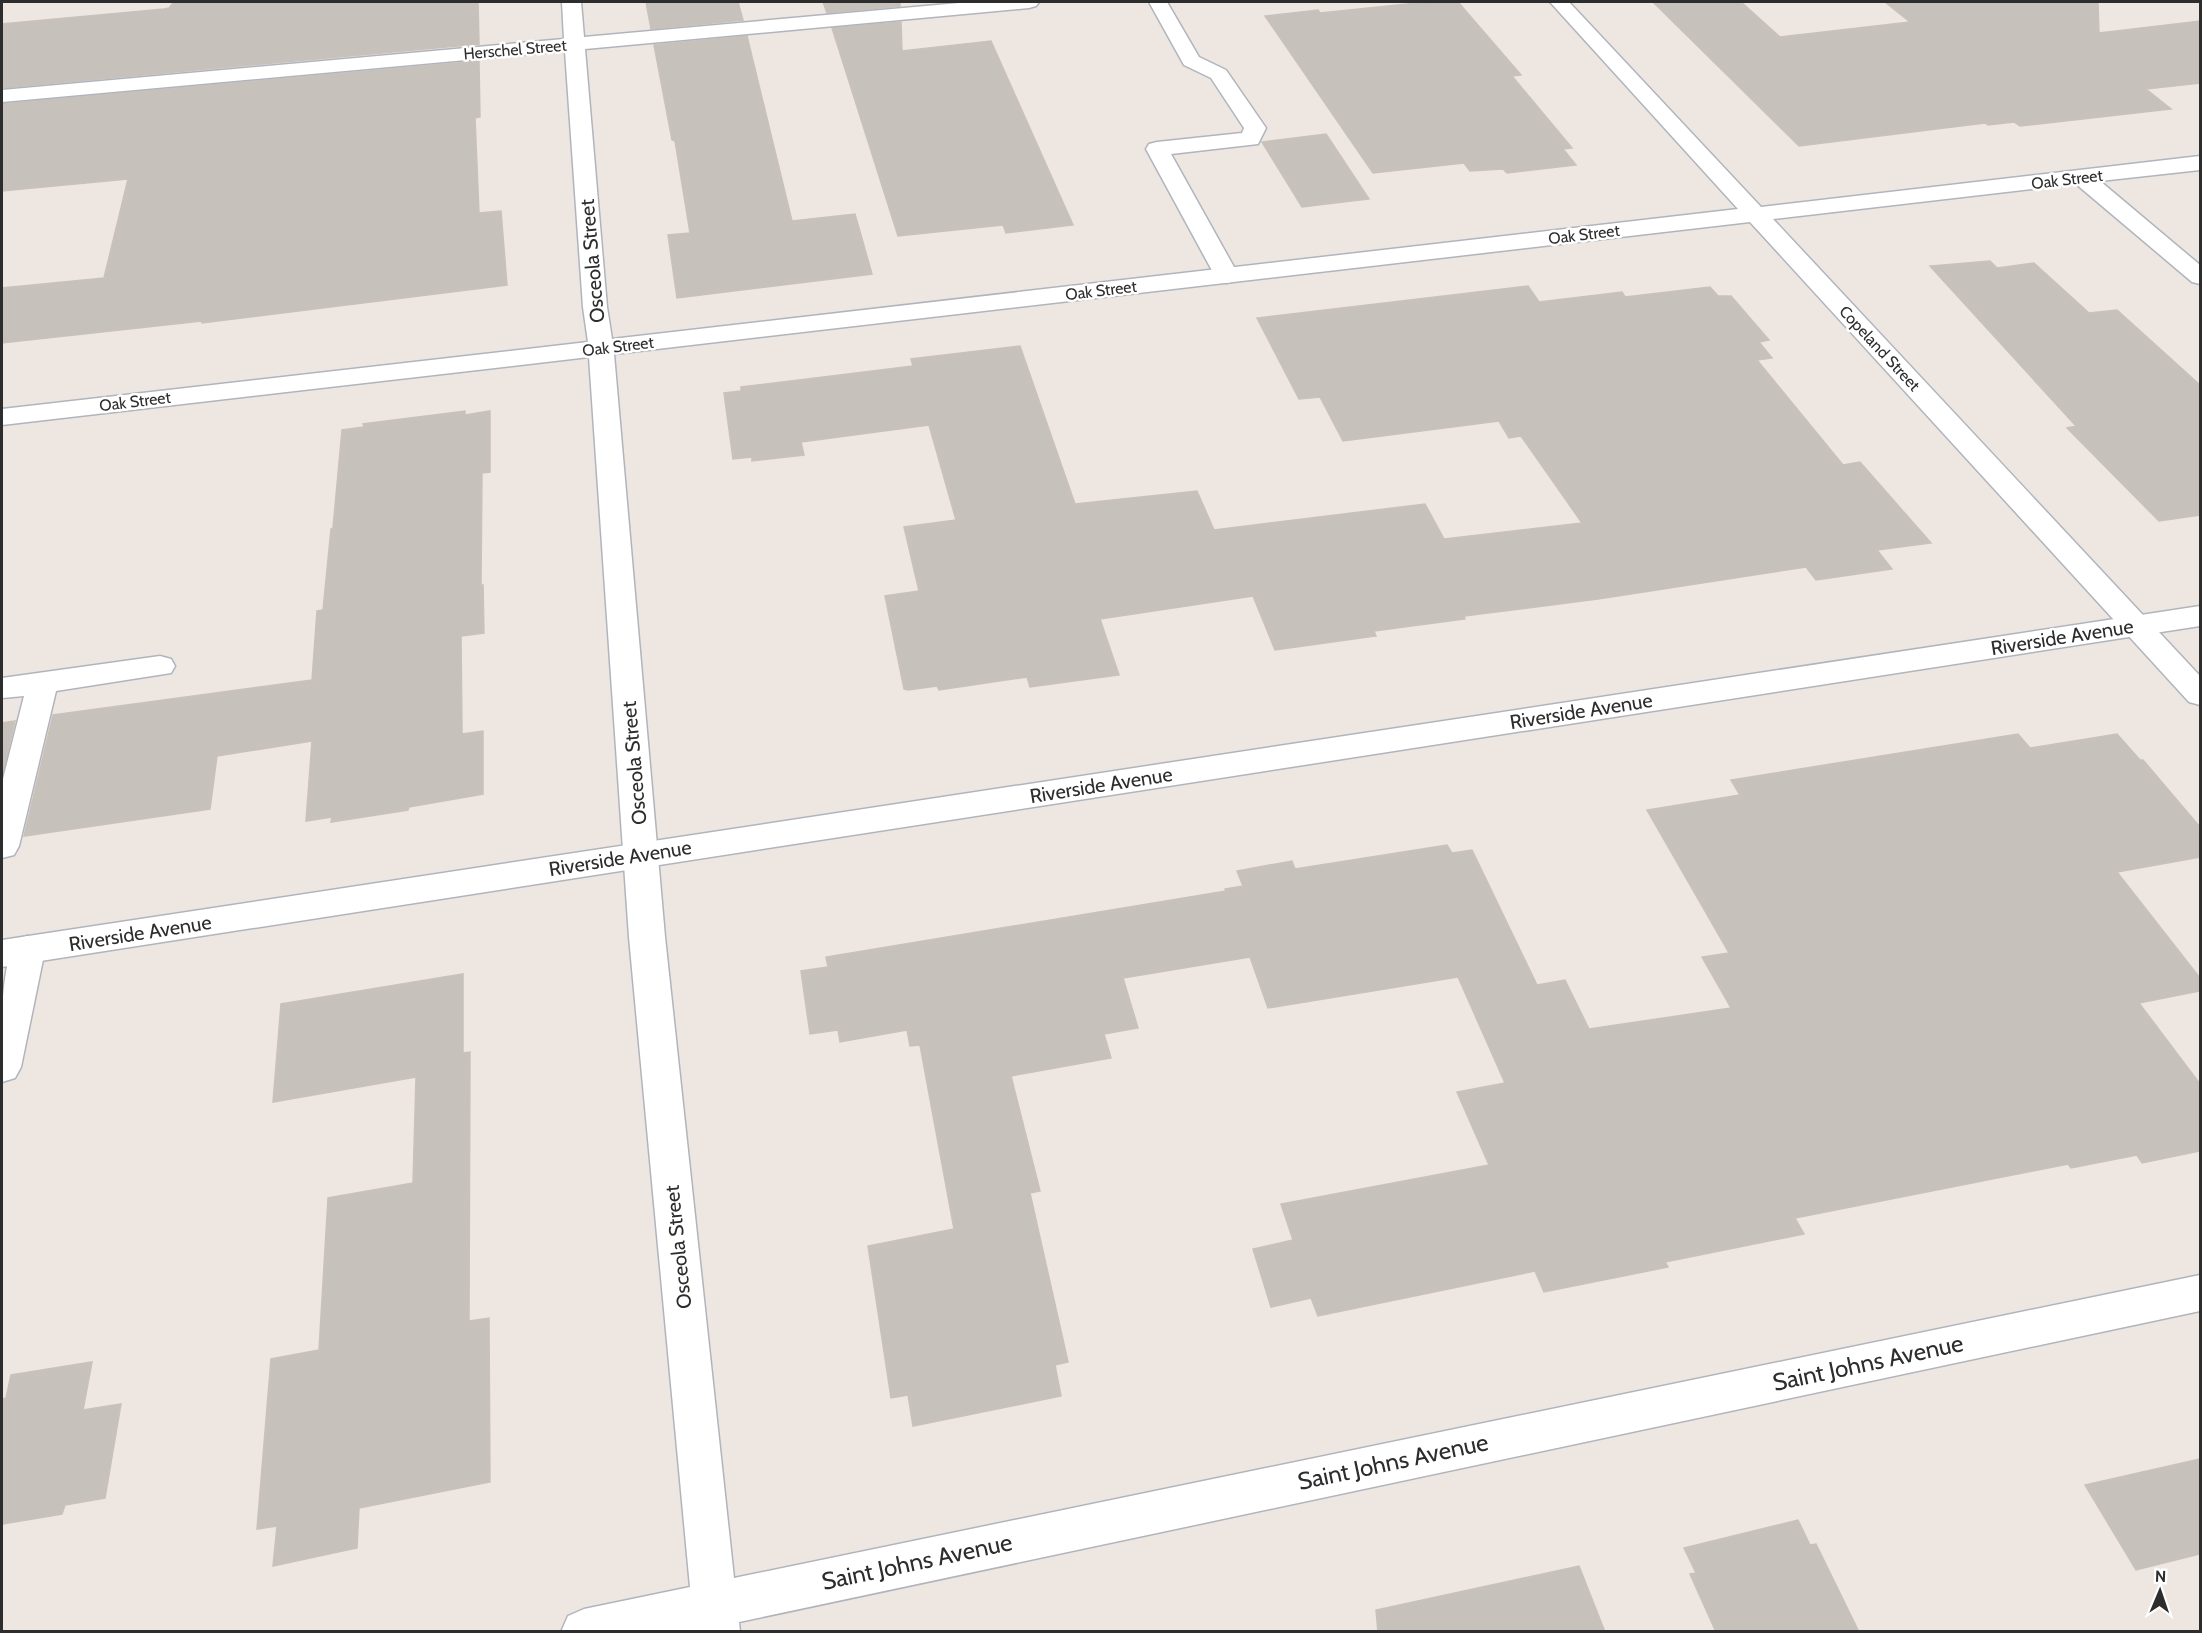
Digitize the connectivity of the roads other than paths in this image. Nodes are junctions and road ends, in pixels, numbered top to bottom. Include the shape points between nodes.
1 (571, 2) edge
2 (1029, 2) edge
3 (1158, 2) edge
4 (1559, 2) edge
5 (573, 43) junction
6 (2, 96) edge
7 (2200, 164) edge
8 (2081, 177) junction
9 (1756, 214) junction
10 (1227, 276) junction
11 (2200, 277) edge
12 (601, 348) junction
13 (2, 417) edge
14 (2200, 616) edge
15 (2137, 626) junction
16 (160, 666) dead end
17 (43, 683) junction
18 (2, 688) edge
19 (2200, 695) edge
20 (2, 846) edge
21 (641, 854) junction
22 (14, 952) edge
23 (2, 1067) edge
24 (2200, 1293) edge
25 (716, 1618) edge
26 (585, 1632) edge

1 - 5 street, Osceola Street
2 - 5 street, Herschel Street
3 - 10 street via 1191,61 1219,74 1255,128 1250,139 1157,148
4 - 9 street, Copeland Street
5 - 6 street, Herschel Street
5 - 12 street, Osceola Street
7 - 8 street, Oak Street
8 - 9 street, Oak Street
8 - 11 street
9 - 10 street, Oak Street
9 - 15 street, Copeland Street
10 - 12 street, Oak Street
12 - 13 street, Oak Street
12 - 21 street, Osceola Street
14 - 15 street, Riverside Avenue
15 - 19 street, Copeland Street
15 - 21 street, Riverside Avenue
16 - 17 street
17 - 18 street
17 - 20 street
21 - 22 street, Riverside Avenue
21 - 25 street, Osceola Street
22 - 23 street
24 - 25 street, Saint Johns Avenue
25 - 26 street, Saint Johns Avenue

